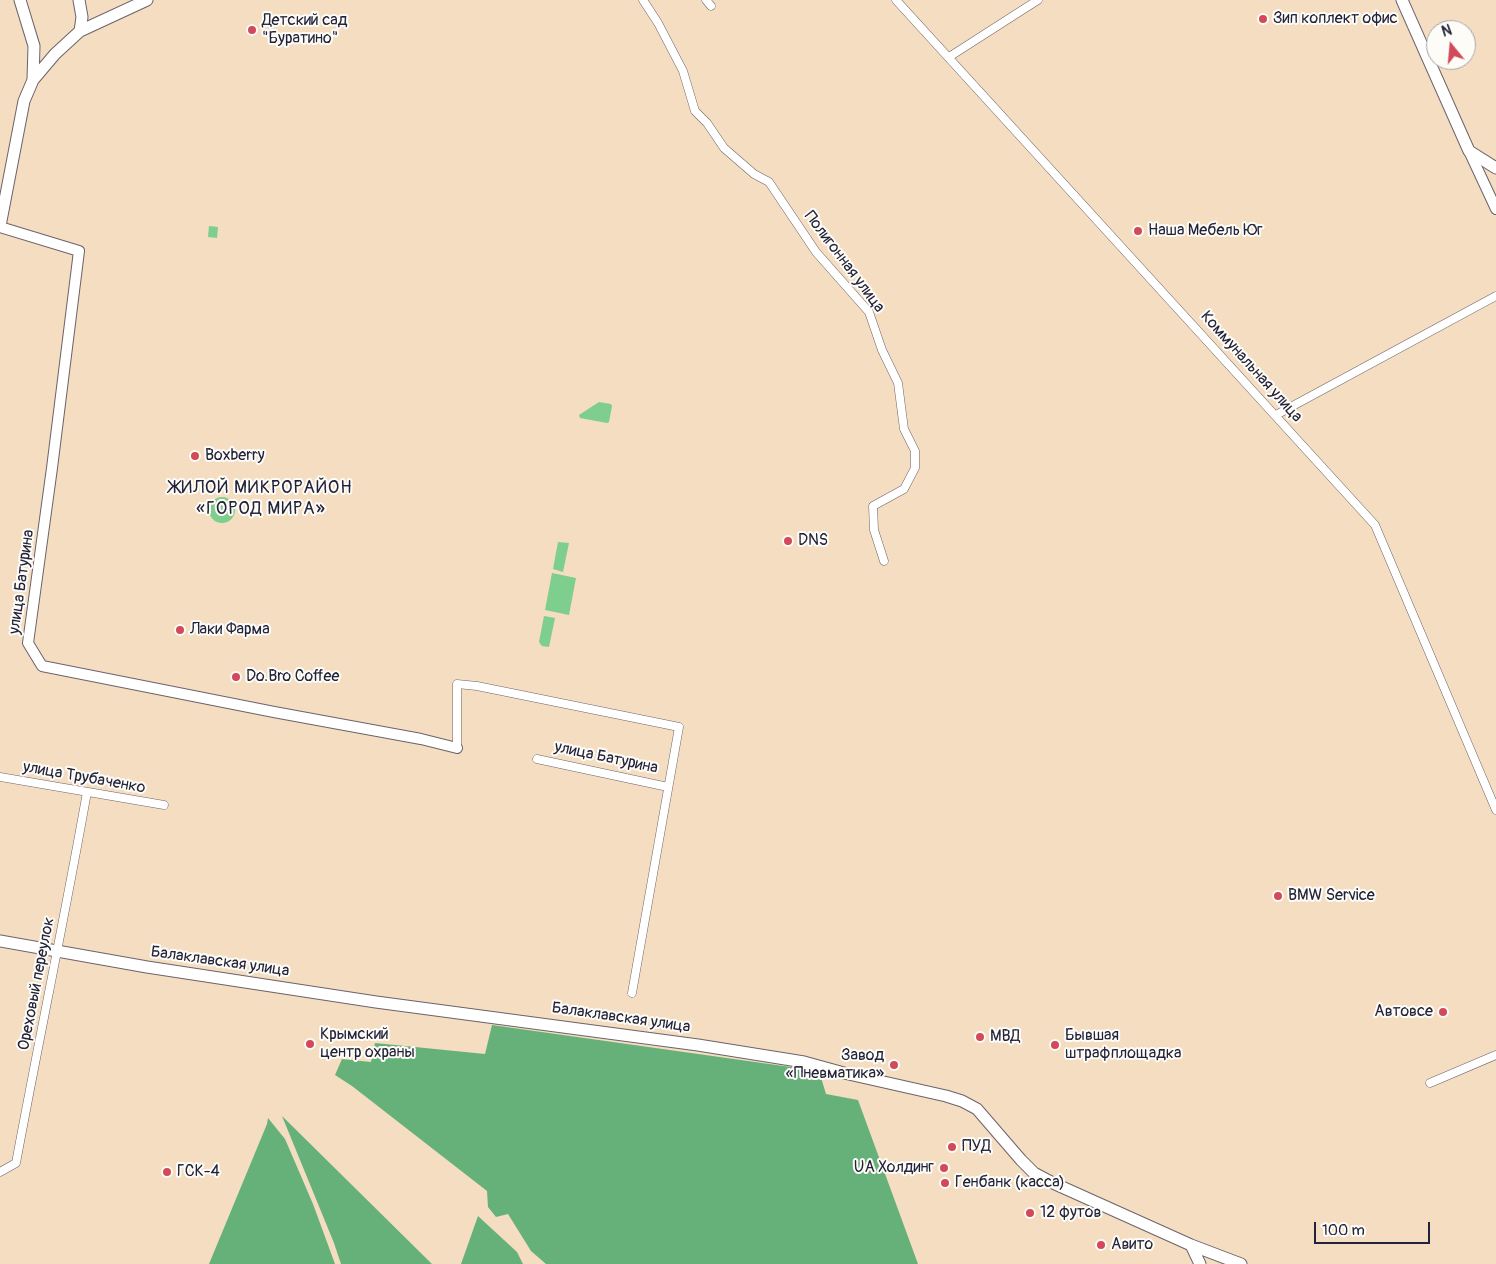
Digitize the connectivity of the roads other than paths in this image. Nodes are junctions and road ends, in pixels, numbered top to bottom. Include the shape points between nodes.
1 (20, 0) edge
2 (79, 0) edge
3 (147, 0) edge
4 (643, 0) edge
5 (896, 0) edge
6 (1038, 0) edge
7 (1402, 0) edge
8 (82, 17) junction
9 (98, 24) junction
10 (80, 32) junction
11 (34, 46) junction
12 (55, 54) junction
13 (949, 58) junction
14 (33, 80) junction
15 (1469, 151) junction
16 (1496, 168) edge
17 (1496, 209) edge
18 (0, 227) edge
19 (1496, 296) edge
20 (1276, 415) junction
21 (884, 561) dead end
22 (457, 748) joint
23 (537, 759) dead end
24 (0, 777) edge
25 (668, 787) junction
26 (87, 792) junction
27 (164, 805) dead end
28 (1496, 810) edge
29 (0, 941) edge
30 (56, 951) junction
31 (632, 993) dead end
32 (1496, 1055) edge
33 (1430, 1082) dead end
34 (0, 1172) edge
35 (1191, 1245) junction
36 (1200, 1264) edge
37 (1223, 1264) edge
38 (1241, 1264) edge

1 - 11 main road
2 - 8 main road
3 - 9 main road
4 - 21 street, Полигонная улица via 683,71 695,111 724,148 754,174 770,182 816,252 869,312 898,383 904,429 915,451 915,468 904,489 873,506 874,530
5 - 13 street, Коммунальная улица
6 - 13 street
7 - 15 main road
8 - 9 main road
8 - 10 main road
9 - 10 main road
10 - 12 main road
11 - 12 main road via 39,54
11 - 14 main road
12 - 14 main road
13 - 20 street, Коммунальная улица
14 - 18 main road via 24,100
15 - 16 main road
15 - 17 street
18 - 22 street, улица Батурина via 79,251 28,644 42,666
19 - 20 street
20 - 28 street, Коммунальная улица via 1375,525
22 - 25 street via 457,684 477,686 680,727
23 - 25 street, улица Батурина
24 - 26 street, улица Трубаченко
25 - 31 street
26 - 27 street, улица Трубаченко
26 - 30 street, Ореховый переулок
29 - 30 main road, Балаклавская улица
30 - 34 street, Ореховый переулок via 16,1163
30 - 35 main road, Балаклавская улица via 376,1002 804,1062 946,1096 976,1109 1034,1173
32 - 33 street
35 - 36 main road
35 - 38 main road, Балаклавская улица
37 - 38 main road

